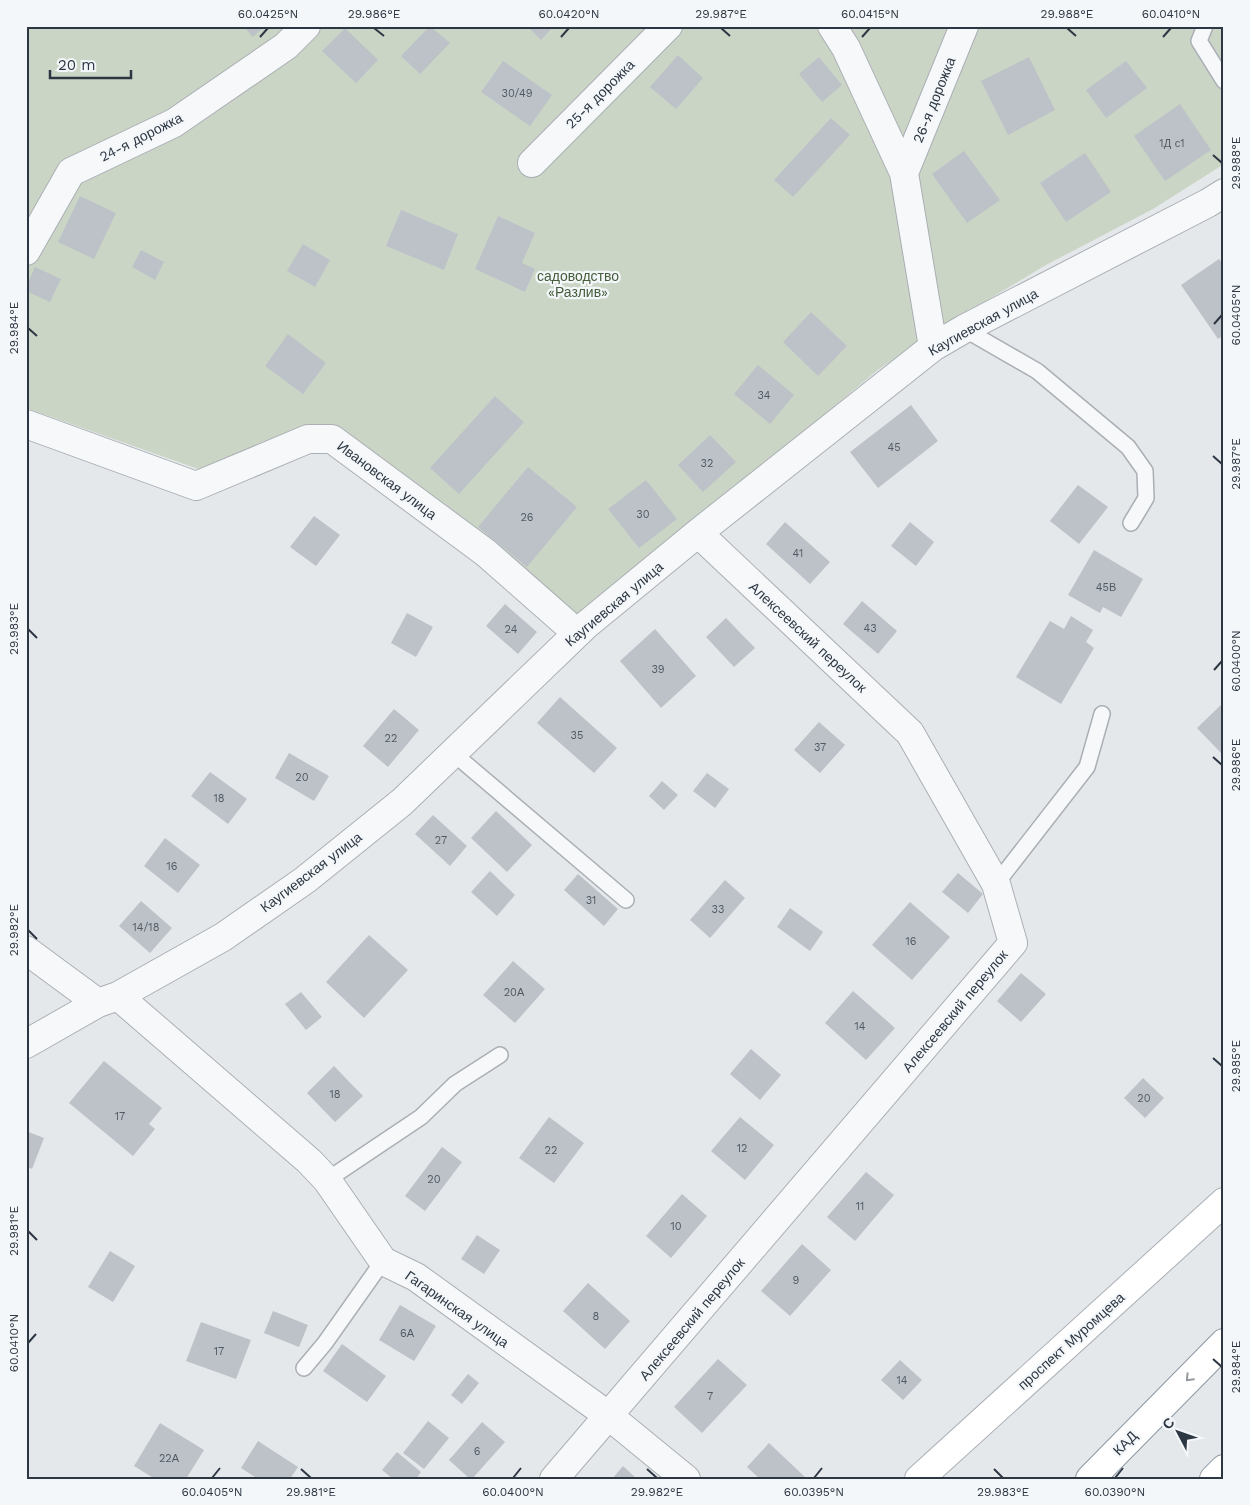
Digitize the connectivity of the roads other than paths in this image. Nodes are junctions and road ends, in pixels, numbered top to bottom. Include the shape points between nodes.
1 (306, 26) edge
2 (668, 26) edge
3 (832, 26) edge
4 (964, 26) edge
5 (1205, 26) edge
6 (1224, 81) edge
7 (532, 163) dead end
8 (904, 173) junction
9 (1224, 193) edge
10 (26, 251) edge
11 (964, 329) junction
12 (933, 347) junction
13 (26, 424) edge
14 (1131, 524) dead end
15 (698, 533) junction
16 (577, 633) junction
17 (1102, 714) dead end
18 (453, 753) junction
19 (996, 884) junction
20 (626, 900) dead end
21 (26, 950) edge
22 (108, 1000) junction
23 (26, 1044) edge
24 (500, 1055) dead end
25 (327, 1180) junction
26 (1224, 1202) edge
27 (383, 1261) junction
28 (1224, 1343) edge
29 (304, 1368) dead end
30 (609, 1416) junction
31 (1224, 1469) edge
32 (554, 1479) edge
33 (686, 1479) edge
34 (919, 1479) edge
35 (1090, 1479) edge
36 (1214, 1479) edge

1 - 10 street, 24-я дорожка via 286,46 174,124 71,172
2 - 7 street, 25-я дорожка
3 - 8 street via 846,48
4 - 8 street, 26-я дорожка
5 - 6 lane via 1199,41
8 - 12 street
9 - 11 street, Каугиевская улица
11 - 12 street, Каугиевская улица
11 - 14 lane via 1037,372 1128,447 1145,471 1146,498
12 - 15 street, Каугиевская улица
13 - 16 street, Ивановская улица via 196,486 308,438 332,439 486,553
15 - 16 street, Каугиевская улица
15 - 19 street, Алексеевский переулок via 910,733
16 - 18 street, Каугиевская улица
17 - 19 lane via 1087,767
18 - 20 lane
18 - 22 street, Каугиевская улица via 402,802 305,880 223,937
19 - 30 street, Алексеевский переулок via 1013,942
21 - 22 street, Гагаринская улица
22 - 23 street, Каугиевская улица
22 - 25 street, Гагаринская улица via 309,1161
24 - 25 lane via 455,1084 421,1117
25 - 27 street, Гагаринская улица
26 - 34 main road, проспект Муромцева
27 - 29 lane
27 - 30 street, Гагаринская улица via 416,1277
28 -> 35 main road, КАД
30 - 32 street, Алексеевский переулок
30 - 33 street, Гагаринская улица
31 - 36 main road

